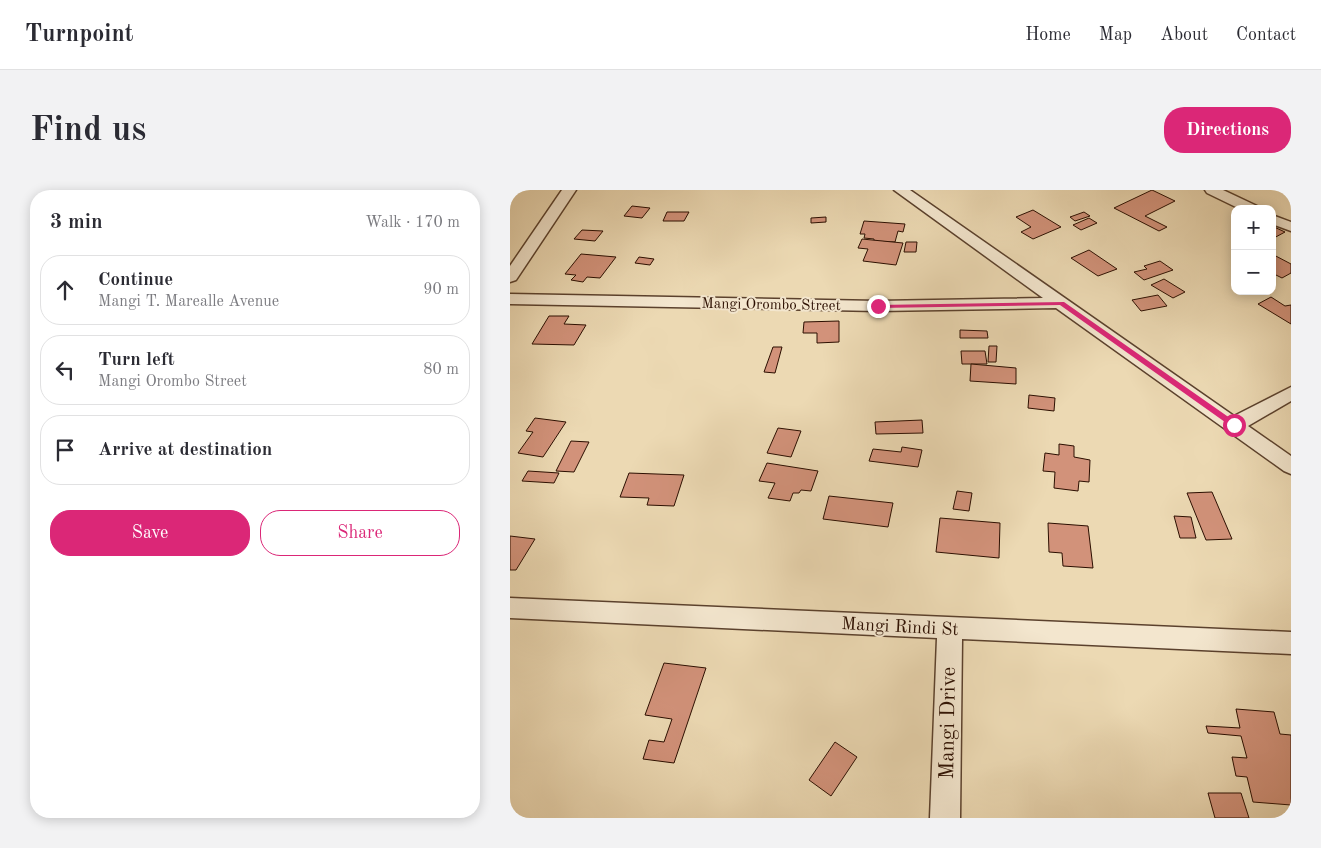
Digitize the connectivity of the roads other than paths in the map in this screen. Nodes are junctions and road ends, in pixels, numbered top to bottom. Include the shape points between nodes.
1 (569, 190) edge
2 (901, 190) edge
3 (1212, 190) edge
4 (1244, 205) edge
5 (1276, 220) edge
6 (1291, 227) edge
7 (510, 277) edge
8 (510, 299) edge
9 (1062, 303) junction
10 (1291, 393) edge
11 (1234, 425) junction
12 (1291, 466) edge
13 (510, 608) edge
14 (950, 628) junction
15 (1291, 643) edge
16 (945, 818) edge

1 - 7 street
2 - 9 street
3 - 4 street
5 - 6 street
8 - 9 street, Mangi Orombo Street via 878,306
9 - 11 street
10 - 11 street
11 - 12 street
13 - 14 street, Mangi Rindi St
14 - 15 street, Mangi Rindi St
14 - 16 street, Mangi Drive

